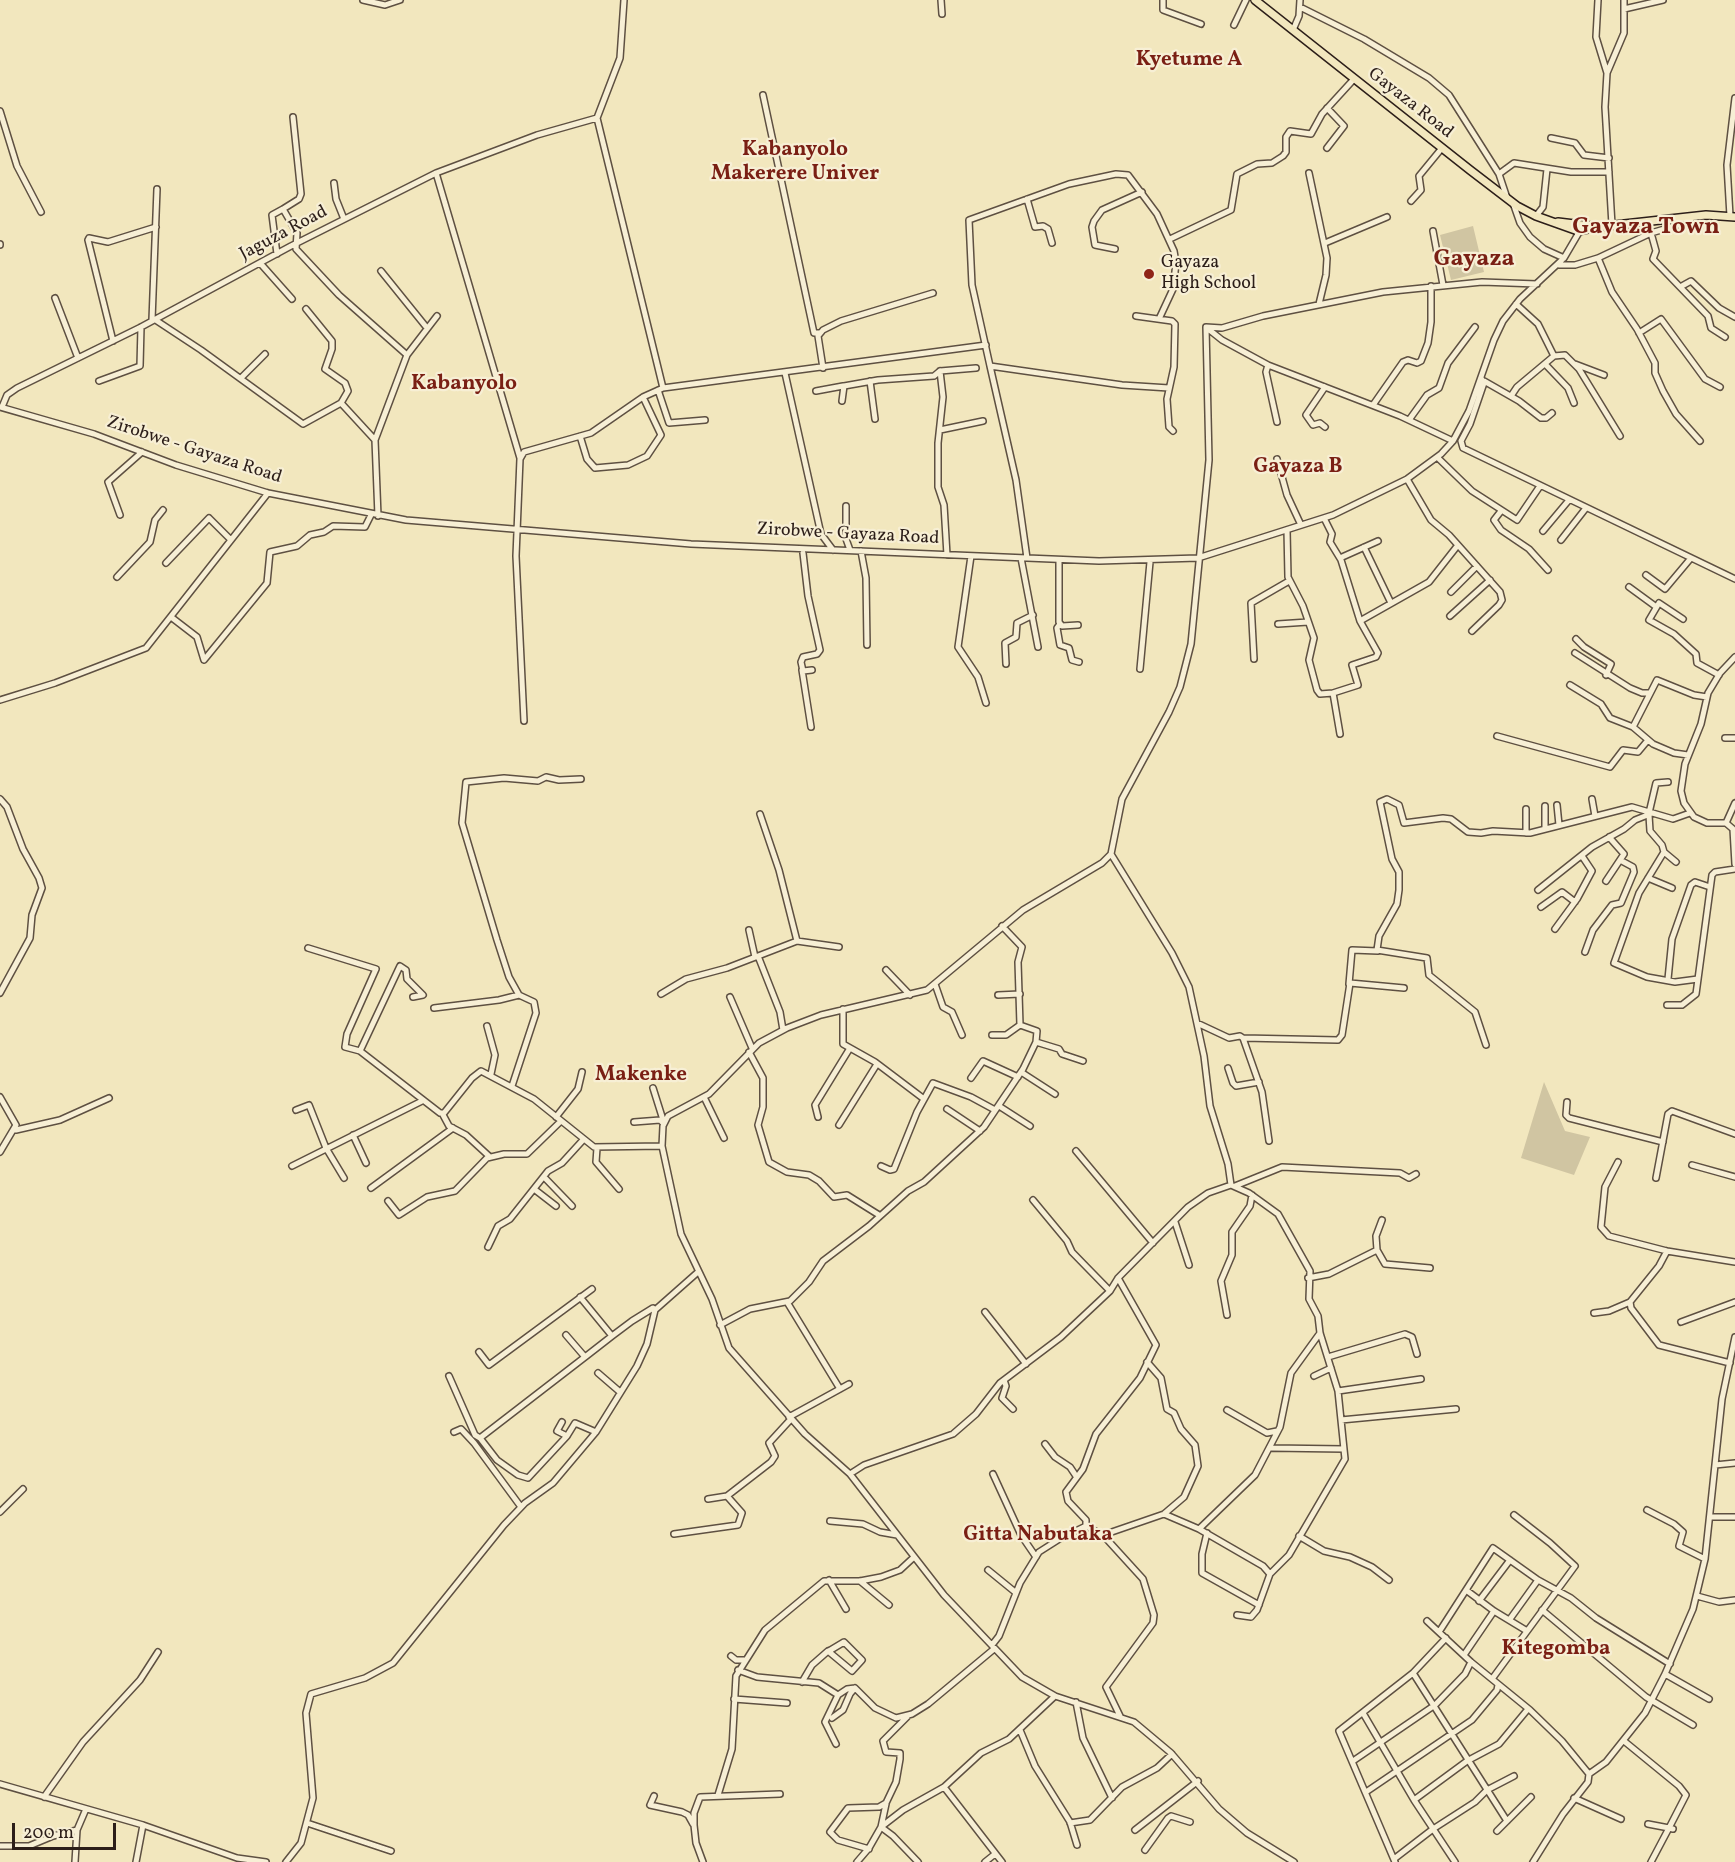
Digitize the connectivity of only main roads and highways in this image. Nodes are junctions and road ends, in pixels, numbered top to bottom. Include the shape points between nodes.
1 (1255, 0) edge
2 (1731, 212) edge

1 - 2 main road, Gayaza Road via 1442,148 1536,216 1577,227 1597,227

